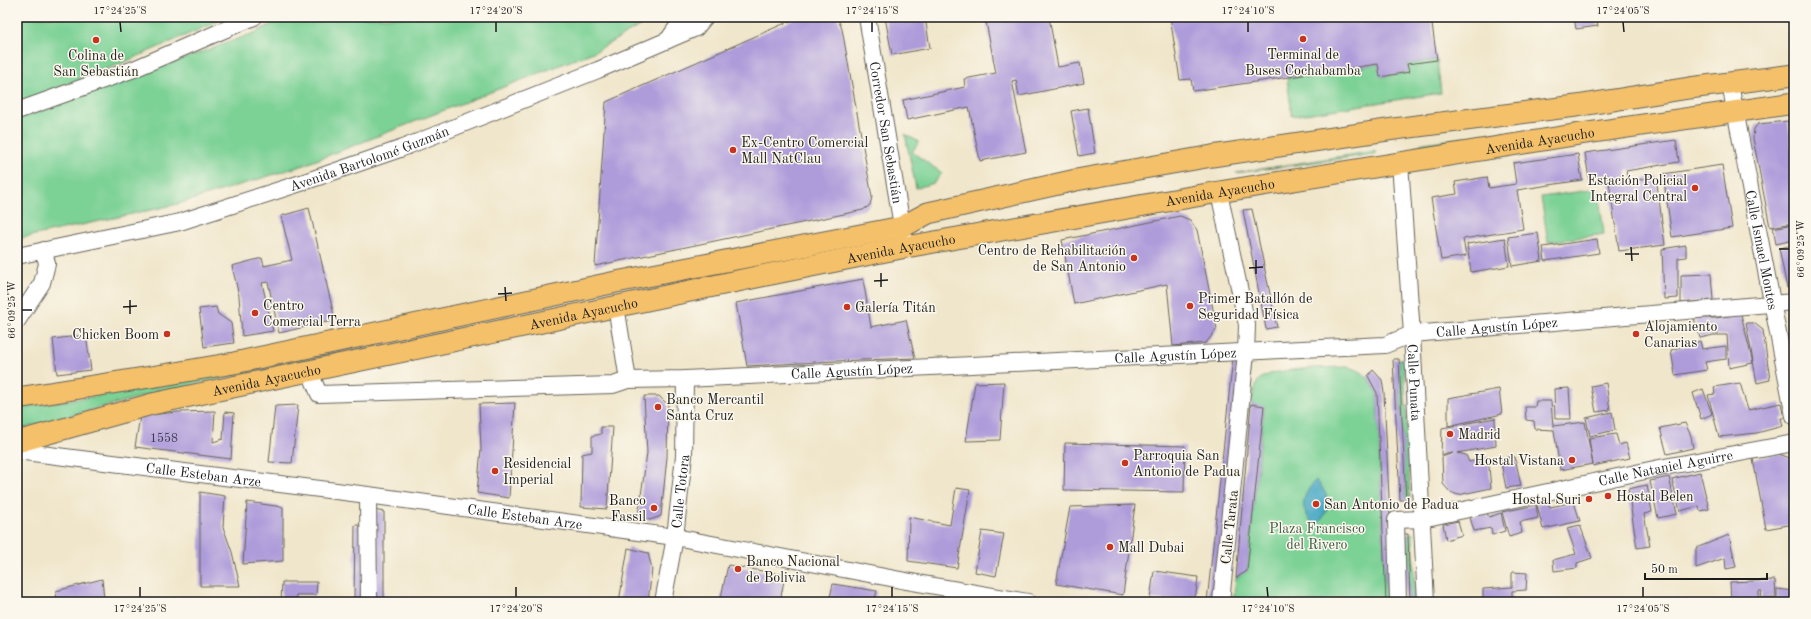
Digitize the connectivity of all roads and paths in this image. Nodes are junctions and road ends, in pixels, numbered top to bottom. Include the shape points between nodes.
1 (254, 17) edge
2 (684, 17) edge
3 (866, 17) edge
4 (701, 23) edge
5 (668, 40) junction
6 (1794, 75) edge
7 (1730, 84) junction
8 (1794, 103) edge
9 (17, 111) edge
10 (1736, 112) junction
11 (1400, 163) junction
12 (1219, 192) junction
13 (902, 226) junction
14 (906, 247) junction
15 (44, 250) junction
16 (17, 256) edge
17 (1794, 302) edge
18 (1772, 304) junction
19 (616, 306) junction
20 (17, 321) edge
21 (1412, 334) junction
22 (1246, 353) junction
23 (309, 370) junction
24 (685, 379) junction
25 (628, 380) junction
26 (17, 398) edge
27 (1794, 416) edge
28 (17, 442) edge
29 (1794, 443) edge
30 (17, 451) edge
31 (368, 495) junction
32 (1422, 519) junction
33 (675, 537) junction
34 (369, 602) edge
35 (663, 602) edge
36 (1028, 602) edge
37 (1221, 602) edge
38 (1398, 602) edge
39 (1426, 602) edge

1 - 9 street via 134,69
2 - 5 street
3 - 13 street, Corredor San Sebastián
4 - 5 street, Avenida Bartolomé Guzmán
5 - 15 street, Avenida Bartolomé Guzmán via 400,149 304,182 180,222
6 - 7 main road, Avenida Ayacucho
7 - 10 street, Calle Ismael Montes
7 - 13 main road, Avenida Ayacucho via 1212,156 1076,180 928,213
8 - 10 main road, Avenida Ayacucho
10 - 11 main road, Avenida Ayacucho
10 - 18 street, Calle Ismael Montes
11 - 12 main road, Avenida Ayacucho
11 - 21 street, Calle Punata
12 - 14 main road, Avenida Ayacucho
12 - 22 street, Calle Tarata via 1246,325
13 - 14 street, Corredor San Sebastián
13 - 26 main road, Avenida Ayacucho via 616,282 234,363
14 - 19 main road, Avenida Ayacucho
15 - 16 street, Avenida Bartolomé Guzmán
15 - 20 street via 46,264 42,283
17 - 18 street, Calle Agustín López
18 - 21 street, Calle Agustín López
18 - 27 street, Calle Ismael Montes
19 - 23 main road, Avenida Ayacucho
19 - 25 street
21 - 22 street, Calle Agustín López via 1385,345
21 - 32 street, Calle Punata
22 - 24 street, Calle Agustín López
22 - 37 street, Calle Tarata
23 - 25 street, Calle Agustín López via 320,394 613,385
23 - 28 main road, Avenida Ayacucho via 152,404
24 - 25 street, Calle Agustín López
24 - 33 street, Calle Totora via 684,456
29 - 32 street, Calle Nataniel Aguirre via 1659,468
30 - 31 street, Calle Esteban Arze
31 - 33 street, Calle Esteban Arze
31 - 34 street
32 - 38 street, Calle Nataniel Aguirre via 1396,520
32 - 39 street, Calle Punata
33 - 35 street, Calle Totora
33 - 36 street, Calle Esteban Arze

